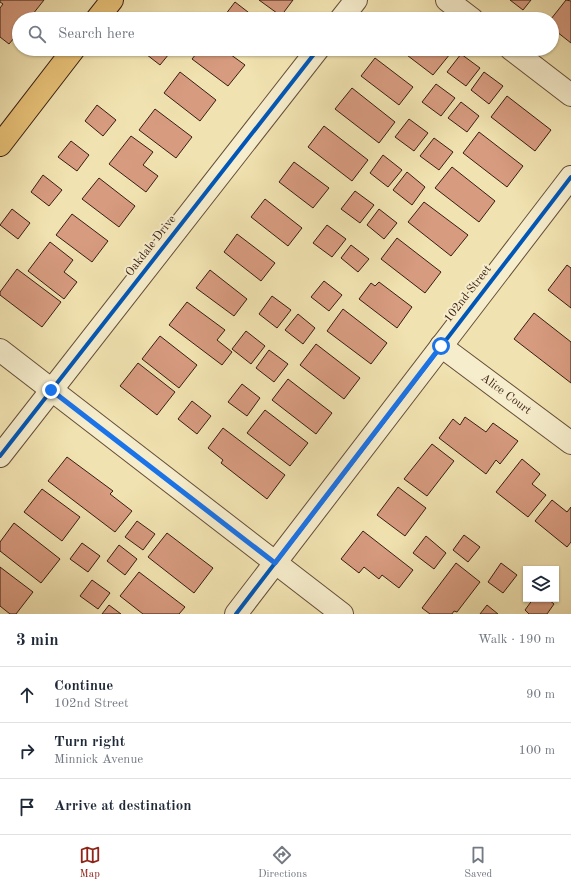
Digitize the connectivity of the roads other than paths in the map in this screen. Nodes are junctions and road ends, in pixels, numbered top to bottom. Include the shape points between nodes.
1 (112, 0) edge
2 (356, 0) edge
3 (447, 0) edge
4 (103, 12) edge
5 (347, 12) edge
6 (463, 12) edge
7 (69, 56) edge
8 (313, 56) edge
9 (520, 56) edge
10 (571, 95) edge
11 (0, 145) edge
12 (571, 177) edge
13 (441, 346) junction
14 (0, 350) edge
15 (51, 390) junction
16 (571, 444) edge
17 (0, 456) edge
18 (275, 563) junction
19 (236, 614) edge
20 (342, 614) edge

1 - 4 main road
2 - 5 street
3 - 6 street
7 - 11 main road
8 - 15 street, Oakdale Drive
9 - 10 street
12 - 13 street, 102nd Street
13 - 16 street, Alice Court
13 - 18 street, 102nd Street
14 - 15 street
15 - 17 street, Oakdale Drive
15 - 18 street
18 - 19 street, 102nd Street
18 - 20 street

